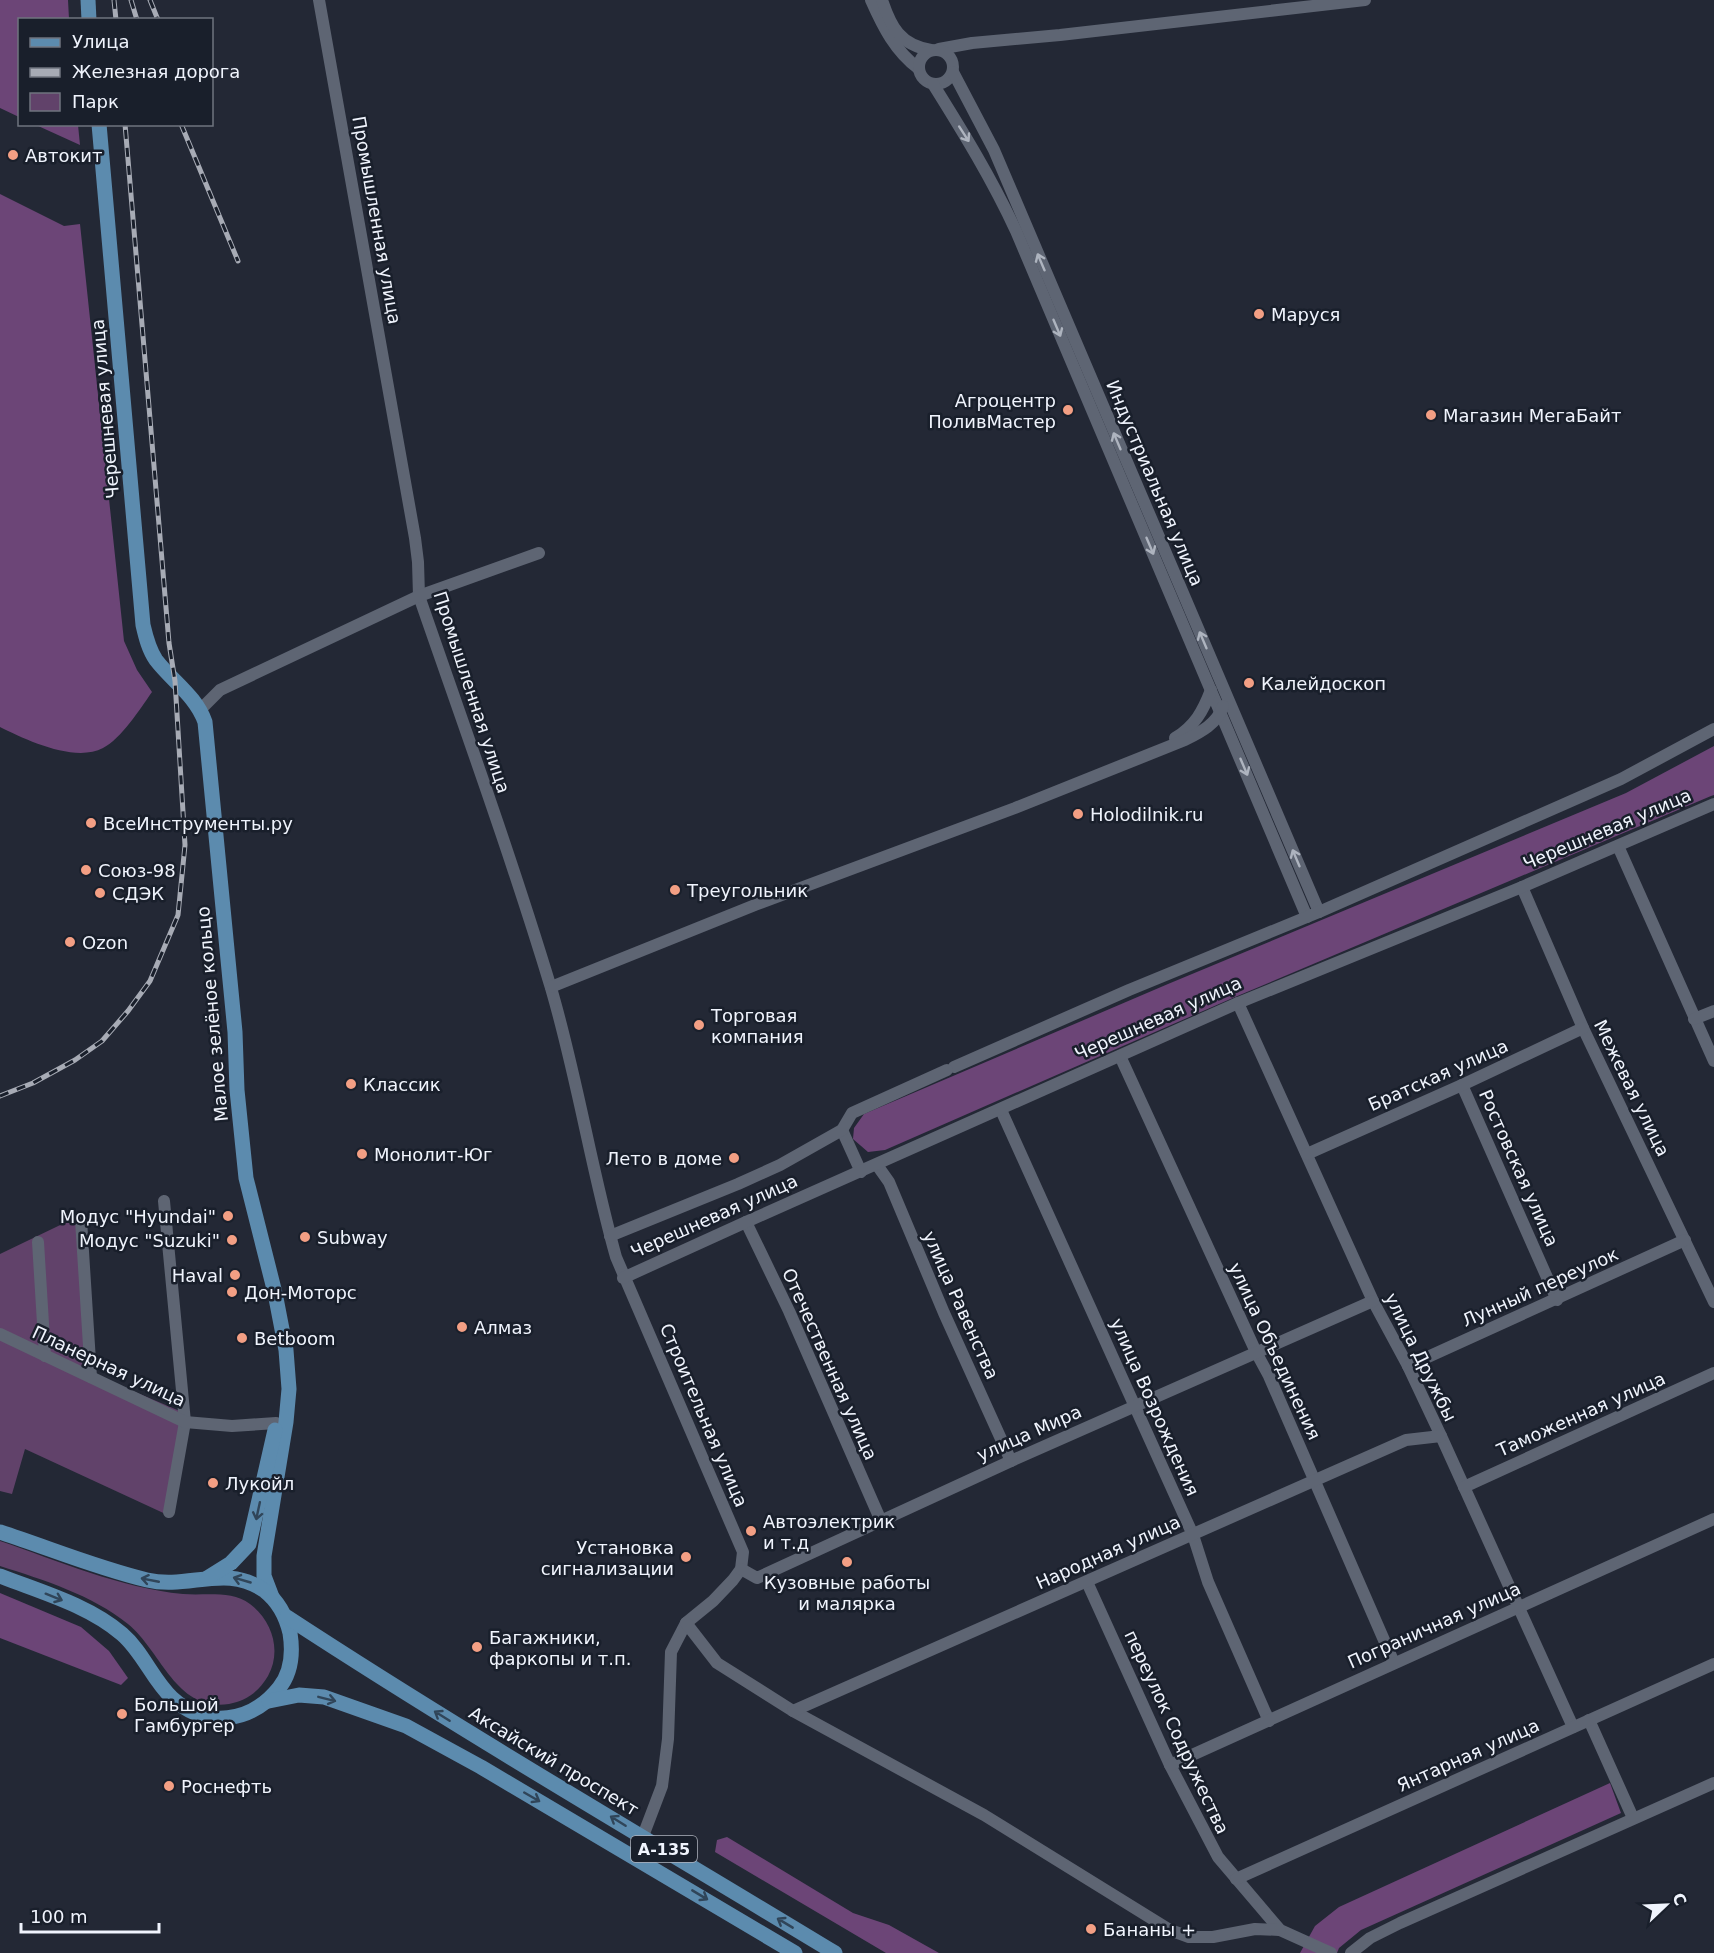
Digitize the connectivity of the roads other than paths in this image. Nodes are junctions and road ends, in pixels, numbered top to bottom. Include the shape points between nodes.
1 (88, 0) edge
2 (319, 0) edge
3 (871, 0) edge
4 (882, 0) edge
5 (1365, 0) edge
6 (89, 18) edge
7 (990, 43) junction
8 (935, 50) junction
9 (954, 68) junction
10 (919, 69) junction
11 (933, 84) junction
12 (99, 126) edge
13 (1047, 291) junction
14 (1142, 513) junction
15 (539, 553) dead end
16 (419, 596) junction
17 (1211, 690) junction
18 (1226, 693) junction
19 (201, 709) junction
20 (1221, 713) junction
21 (1714, 729) edge
22 (1135, 761) junction
23 (1714, 804) edge
24 (1618, 846) junction
25 (1522, 887) junction
26 (1313, 914) junction
27 (551, 987) junction
28 (1238, 1003) junction
29 (1714, 1011) edge
30 (1694, 1019) junction
31 (1583, 1028) junction
32 (1120, 1056) junction
33 (1714, 1061) edge
34 (1462, 1084) junction
35 (1001, 1110) junction
36 (842, 1130) junction
37 (1307, 1154) junction
38 (877, 1165) junction
39 (861, 1172) junction
40 (164, 1201) dead end
41 (81, 1220) dead end
42 (746, 1222) junction
43 (610, 1236) junction
44 (1685, 1240) junction
45 (38, 1242) dead end
46 (623, 1278) junction
47 (1710, 1284) edge
48 (1557, 1300) junction
49 (1373, 1301) junction
50 (1714, 1302) edge
51 (0, 1334) edge
52 (286, 1350) junction
53 (1256, 1352) junction
54 (45, 1356) junction
55 (1408, 1366) junction
56 (1714, 1373) edge
57 (92, 1377) junction
58 (1135, 1405) junction
59 (185, 1422) junction
60 (276, 1423) junction
61 (1441, 1436) junction
62 (1011, 1461) junction
63 (1315, 1481) junction
64 (1464, 1486) junction
65 (169, 1512) dead end
66 (1714, 1519) edge
67 (881, 1521) junction
68 (1193, 1535) junction
69 (4, 1538) edge
70 (741, 1569) junction
71 (0, 1576) edge
72 (207, 1578) junction
73 (1087, 1582) junction
74 (272, 1597) junction
75 (1519, 1607) junction
76 (287, 1617) junction
77 (686, 1623) junction
78 (1394, 1663) junction
79 (1714, 1664) edge
80 (269, 1701) junction
81 (793, 1711) junction
82 (1589, 1720) junction
83 (1269, 1721) junction
84 (1573, 1727) junction
85 (1170, 1765) junction
86 (1714, 1783) edge
87 (1633, 1818) junction
88 (642, 1836) junction
89 (1236, 1880) junction
90 (1280, 1930) junction
91 (795, 1953) edge
92 (835, 1953) edge
93 (1331, 1953) edge
94 (1352, 1953) edge

1 - 6 main road
2 - 16 street, Промышленная улица via 415,538
3 - 10 street via 895,46
4 - 8 street via 899,34 915,47
5 - 7 street
7 - 8 street
7 - 9 street via 969,50
8 - 9 street via 949,54
8 - 10 street via 924,54
9 - 11 street via 946,82
13 -> 9 street, Индустриальная улица via 994,150
10 - 11 street via 926,81
11 -> 13 street, Индустриальная улица via 998,193
12 - 19 main road, Черешневая улица via 144,626 156,660
13 - 14 street, Индустриальная улица
14 -> 17 street, Индустриальная улица
18 -> 14 street, Индустриальная улица
15 - 16 street
16 - 19 street via 220,690
16 - 27 street, Промышленная улица
17 - 20 street, Индустриальная улица
17 - 22 street via 1203,710 1183,734
18 - 20 street
26 -> 18 street, Индустриальная улица
19 - 52 main road, Малое зелёное кольцо via 246,1178
20 - 22 street via 1205,730
20 -> 26 street, Индустриальная улица
21 - 26 street via 1621,779
22 - 27 street
23 - 24 street, Черешневая улица
24 - 25 street, Черешневая улица
24 - 30 street
25 - 28 street, Черешневая улица
25 - 31 street, Межевая улица
26 - 36 street via 950,1068 852,1113
27 - 43 street, Промышленная улица
28 - 32 street, Черешневая улица
28 - 37 street, улица Дружбы
29 - 30 street
30 - 33 street
31 - 34 street, Братская улица
31 - 44 street, Межевая улица
32 - 35 street, Черешневая улица
32 - 53 street, улица Объединения
34 - 37 street, Братская улица
34 - 48 street, Ростовская улица
35 - 38 street, Черешневая улица
35 - 58 street, улица Возрождения
36 - 39 street
36 - 43 street via 780,1165
37 - 49 street, улица Дружбы
38 - 39 street, Черешневая улица
38 - 62 street, улица Равенства via 889,1182
39 - 42 street, Черешневая улица
40 - 59 street
41 - 57 street
42 - 46 street, Черешневая улица
42 - 67 street, Отечественная улица
43 - 46 street, Промышленная улица
44 - 47 street, Межевая улица
44 - 48 street, Лунный переулок
45 - 54 street
46 - 70 street, Строительная улица via 743,1552
47 - 50 street, Межевая улица
48 - 55 street, Лунный переулок
49 - 53 street, улица Мира
49 - 55 street, улица Дружбы
51 - 54 street, Планерная улица
52 - 60 main road, Малое зелёное кольцо
52 - 74 main road, Малое зелёное кольцо via 286,1422 264,1556 264,1576
53 - 58 street, улица Мира
53 - 63 street, улица Объединения
54 - 57 street, Планерная улица
55 - 61 street, улица Дружбы
56 - 64 street, Таможенная улица
57 - 59 street, Планерная улица
58 - 62 street, улица Мира
58 - 68 street, улица Возрождения
59 - 60 street, Планерная улица via 232,1426
59 - 65 street
60 -> 72 main road, Малое зелёное кольцо via 249,1544 231,1563
61 - 63 street, Народная улица via 1406,1440
61 - 64 street, улица Дружбы
62 - 67 street, улица Мира
63 - 68 street, Народная улица
63 - 78 street, улица Объединения
64 - 75 street, улица Дружбы
66 - 75 street, Пограничная улица
67 - 70 street, улица Мира via 758,1578
68 - 73 street, Народная улица
68 - 83 street, улица Возрождения via 1208,1582
72 -> 69 main road via 176,1583 148,1580
70 - 77 street
71 -> 80 main road via 92,1612 122,1634 172,1698 195,1713 232,1718
74 -> 72 main road via 255,1584 234,1577
73 - 81 street, Народная улица
73 - 85 street, переулок Содружества
74 - 76 main road
75 - 78 street, Пограничная улица
75 - 84 street, улица Дружбы
76 - 80 main road via 293,1652 285,1682
88 -> 76 main road, Аксайский проспект / А-135 via 492,1747
77 - 81 street via 717,1663
77 - 88 street via 670,1652 668,1739 662,1786
78 - 83 street, Пограничная улица
79 - 82 street, Янтарная улица
80 -> 91 main road, А-135 via 299,1695 324,1697 406,1726
81 - 90 street via 984,1815 1170,1930 1189,1937 1213,1937 1255,1929
82 - 84 street, Янтарная улица
82 - 87 street
83 - 85 street, Пограничная улица
84 - 89 street, Янтарная улица
85 - 89 street, переулок Содружества via 1218,1857
86 - 87 street
87 - 94 street via 1400,1923 1370,1938
92 -> 88 main road, Аксайский проспект / А-135
89 - 90 street, переулок Содружества
90 - 93 street, переулок Содружества

